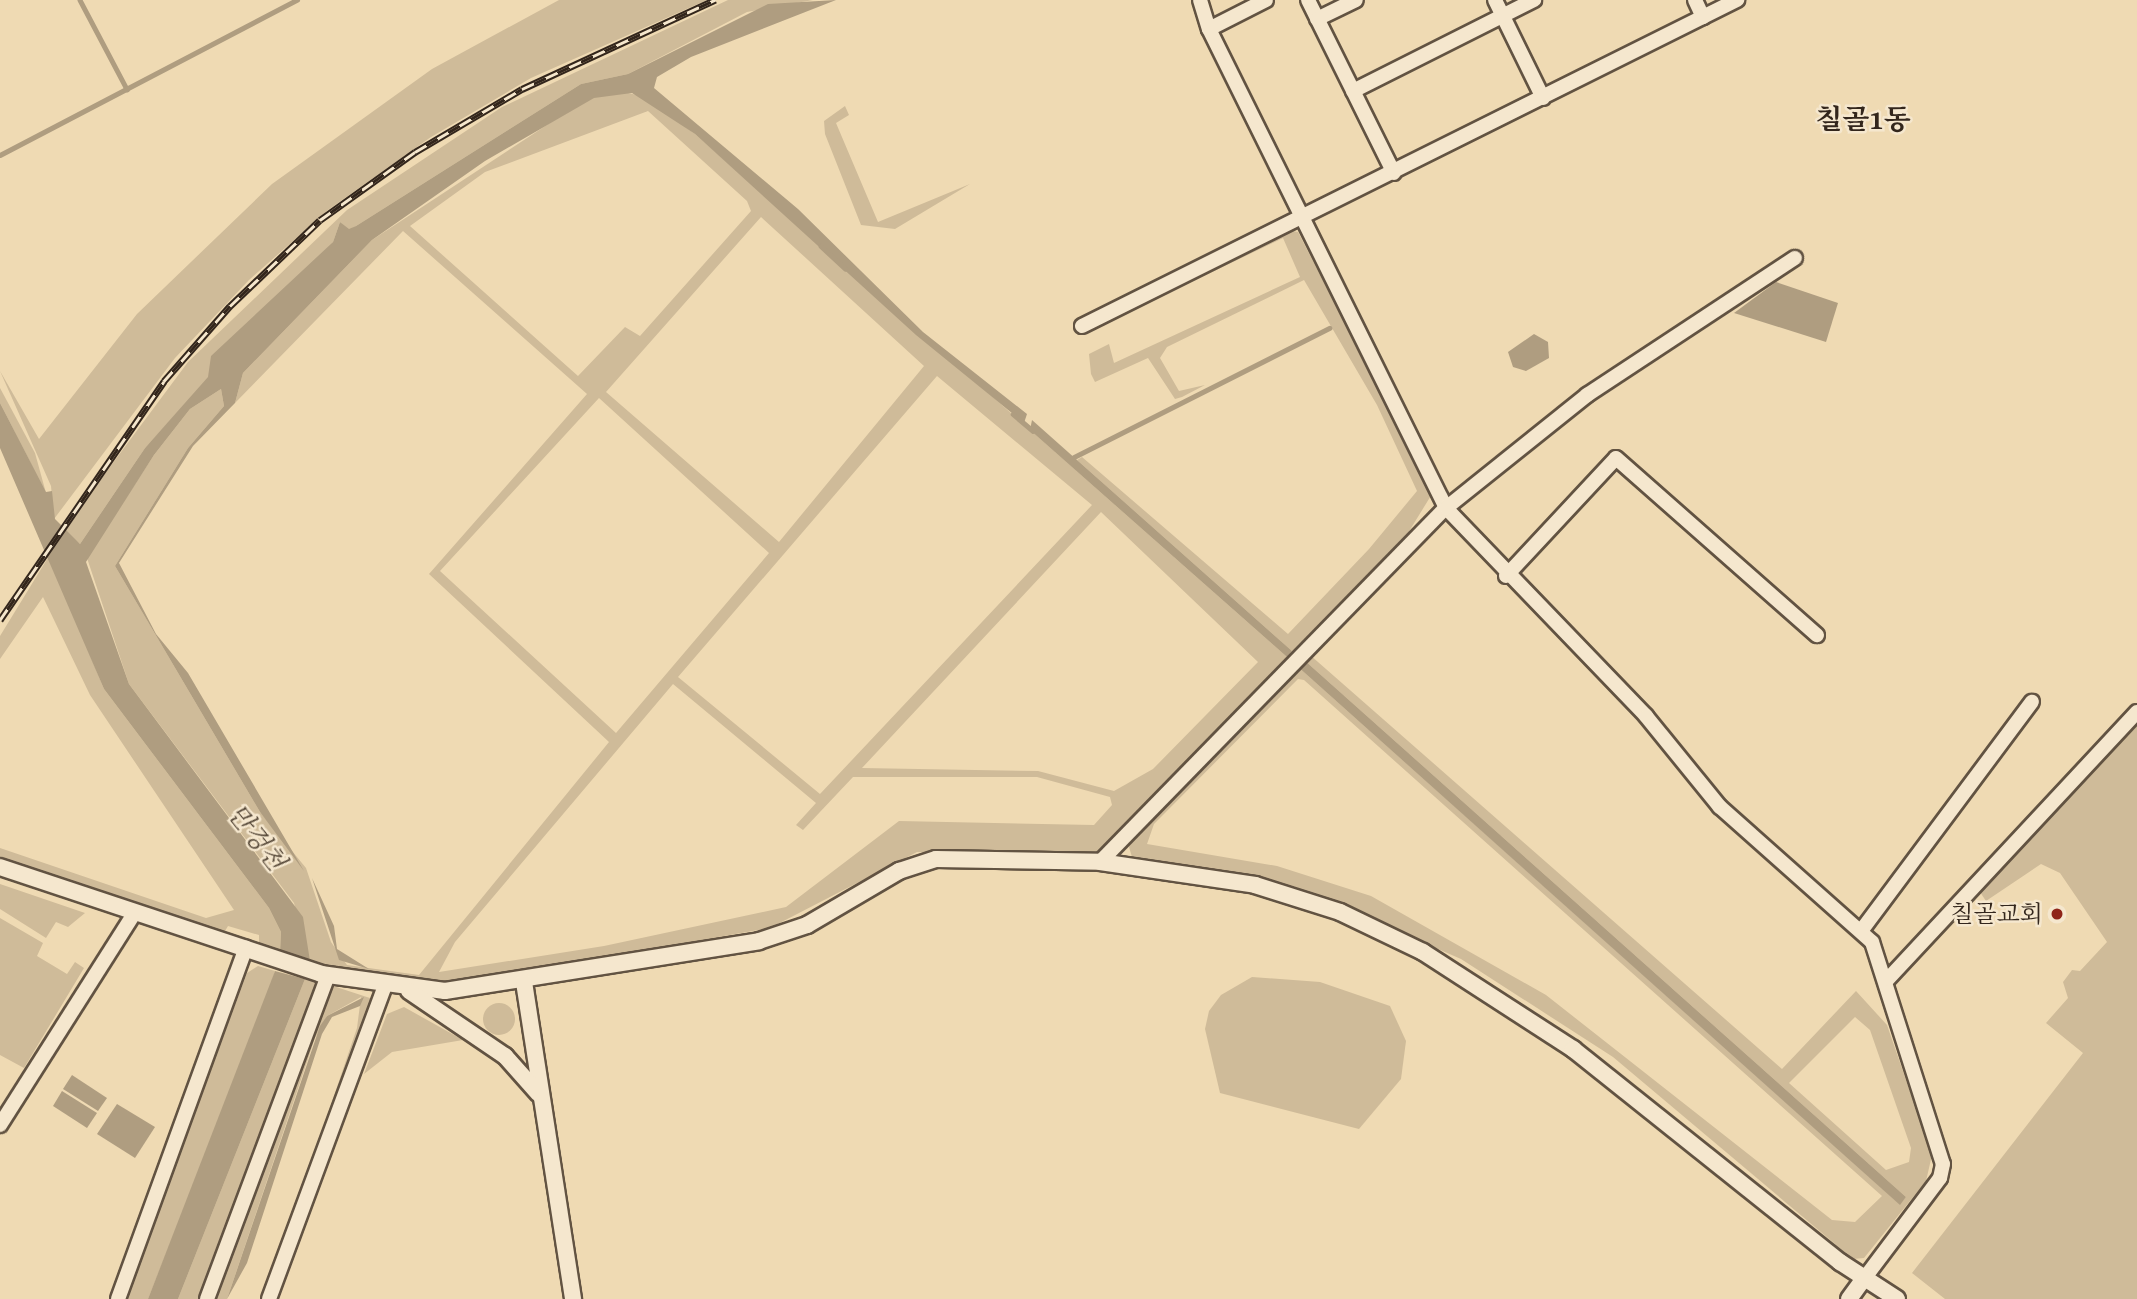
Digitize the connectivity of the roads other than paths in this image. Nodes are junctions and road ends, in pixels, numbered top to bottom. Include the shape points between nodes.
1 (1200, 0) edge
2 (1266, 0) edge
3 (1308, 0) edge
4 (1356, 0) edge
5 (1495, 0) edge
6 (1534, 0) edge
7 (1695, 0) edge
8 (1737, 0) edge
9 (1503, 16) junction
10 (1703, 17) junction
11 (1317, 19) junction
12 (1209, 29) junction
13 (1353, 91) junction
14 (1543, 98) junction
15 (1394, 173) junction
16 (1302, 217) junction
17 (1795, 258) dead end
18 (1082, 326) dead end
19 (1446, 508) junction
20 (1506, 576) junction
21 (1816, 635) dead end
22 (2032, 702) dead end
23 (2137, 712) edge
24 (1100, 862) junction
25 (0, 867) edge
26 (135, 912) junction
27 (1861, 931) junction
28 (252, 951) junction
29 (324, 975) junction
30 (1888, 979) junction
31 (524, 982) junction
32 (385, 985) junction
33 (407, 989) junction
34 (538, 1093) junction
35 (0, 1125) edge
36 (1863, 1280) junction
37 (118, 1299) edge
38 (207, 1299) edge
39 (269, 1299) edge
40 (573, 1299) edge
41 (1849, 1299) edge
42 (1897, 1299) edge

1 - 12 street
2 - 12 street
3 - 11 street
4 - 11 street
5 - 9 street
6 - 9 street
7 - 10 street
8 - 10 street
9 - 13 street
9 - 14 street
10 - 14 street
11 - 13 street
12 - 16 street
13 - 15 street
14 - 15 street
15 - 16 street
16 - 18 street
16 - 19 street
17 - 19 street via 1587,395
19 - 20 street
19 - 24 street
20 - 21 street via 1616,458
20 - 27 street via 1646,716 1720,807
22 - 27 street
23 - 30 street
24 - 31 street via 936,859 899,871 807,925 759,941
24 - 36 street via 1276,891 1423,952 1573,1049
25 - 26 street
26 - 28 street
26 - 35 street
27 - 30 street
28 - 29 street
28 - 37 street
29 - 32 street
29 - 38 street
30 - 36 street via 1943,1164 1940,1178
31 - 33 street
31 - 34 street
32 - 33 street
32 - 39 street
33 - 34 street via 505,1055
34 - 40 street
36 - 41 street
36 - 42 street

